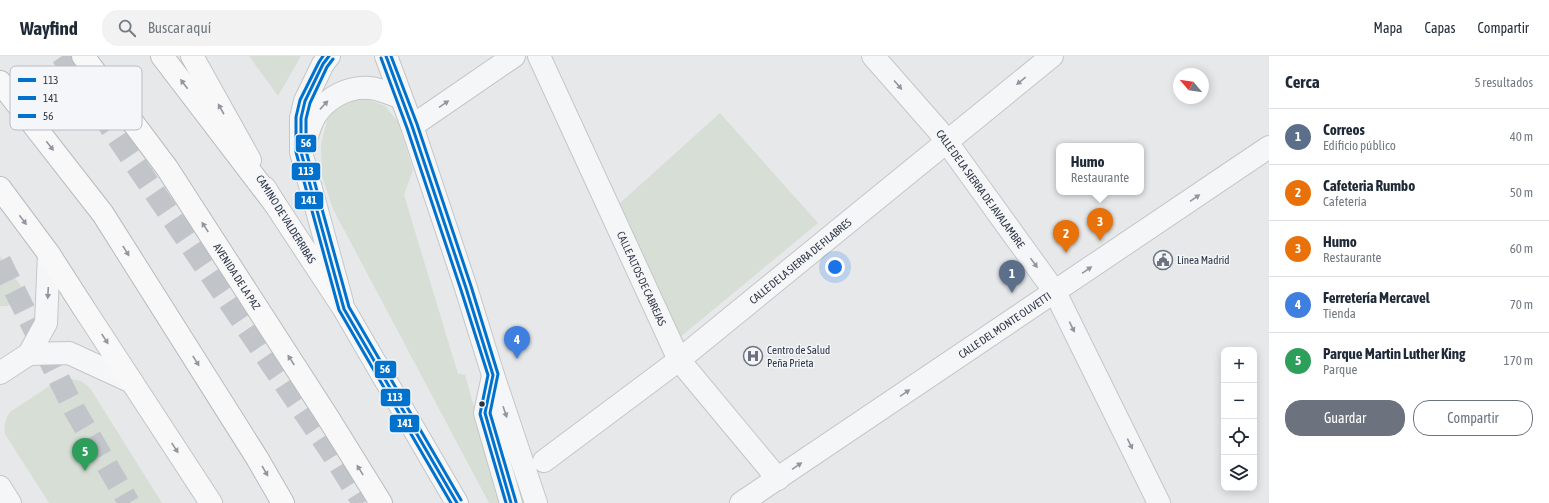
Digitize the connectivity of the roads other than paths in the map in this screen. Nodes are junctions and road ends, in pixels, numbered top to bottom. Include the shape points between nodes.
1 (83, 56) edge
2 (162, 56) edge
3 (192, 56) edge
4 (329, 56) edge
5 (386, 56) edge
6 (514, 56) edge
7 (539, 56) edge
8 (873, 56) edge
9 (1052, 56) edge
10 (90, 66) edge
11 (0, 82) edge
12 (10, 95) edge
13 (400, 97) junction
14 (412, 126) junction
15 (37, 130) edge
16 (138, 130) edge
17 (946, 141) junction
18 (1269, 147) edge
19 (301, 152) junction
20 (0, 188) edge
21 (275, 204) junction
22 (50, 254) junction
23 (1055, 292) junction
24 (344, 309) junction
25 (29, 354) junction
26 (678, 360) junction
27 (0, 373) edge
28 (493, 375) junction
29 (132, 382) junction
30 (544, 461) dead end
31 (778, 478) junction
32 (0, 487) edge
33 (10, 503) edge
34 (211, 503) edge
35 (283, 503) edge
36 (381, 503) edge
37 (457, 503) edge
38 (511, 503) edge
39 (536, 503) edge
40 (741, 503) edge
41 (1159, 503) edge

10 -> 1 main road, AVENIDA DE LA PAZ
21 -> 2 main road
21 -> 3 main road, CAMINO DE VALDERRIBAS
4 - 19 street via 305,101 301,118
5 - 13 street
14 -> 6 street
7 - 26 street, CALLE ALTOS DE CABREJAS
8 -> 17 street, CALLE DE LA SIERRA DE JAVALAMBRE
9 -> 17 street, CALLE DE LA SIERRA DE FILABRES
11 -> 12 main road
13 - 14 street
19 -> 13 street via 315,116 327,102 344,91 372,88
14 - 28 street
15 -> 35 main road via 103,214
36 -> 16 main road, AVENIDA DE LA PAZ via 167,168
17 -> 23 street, CALLE DE LA SIERRA DE JAVALAMBRE
17 - 26 street, CALLE DE LA SIERRA DE FILABRES
23 -> 18 street, CALLE DEL MONTE OLIVETTI
19 - 24 street
20 -> 22 main road
21 - 24 main road, CAMINO DE VALDERRIBAS
22 -> 25 street via 46,323
22 -> 29 main road
31 -> 23 street, CALLE DEL MONTE OLIVETTI
23 -> 41 street, CALLE DE LA SIERRA DE JAVALAMBRE
24 - 37 main road, CAMINO DE VALDERRIBAS
25 - 27 street
25 - 29 street via 69,353
26 - 30 street, CALLE DE LA SIERRA DE FILABRES
26 - 31 street, CALLE ALTOS DE CABREJAS
28 - 38 street via 485,413
28 -> 39 street
29 -> 34 main road
31 - 40 street, CALLE DEL MONTE OLIVETTI
32 - 33 street

